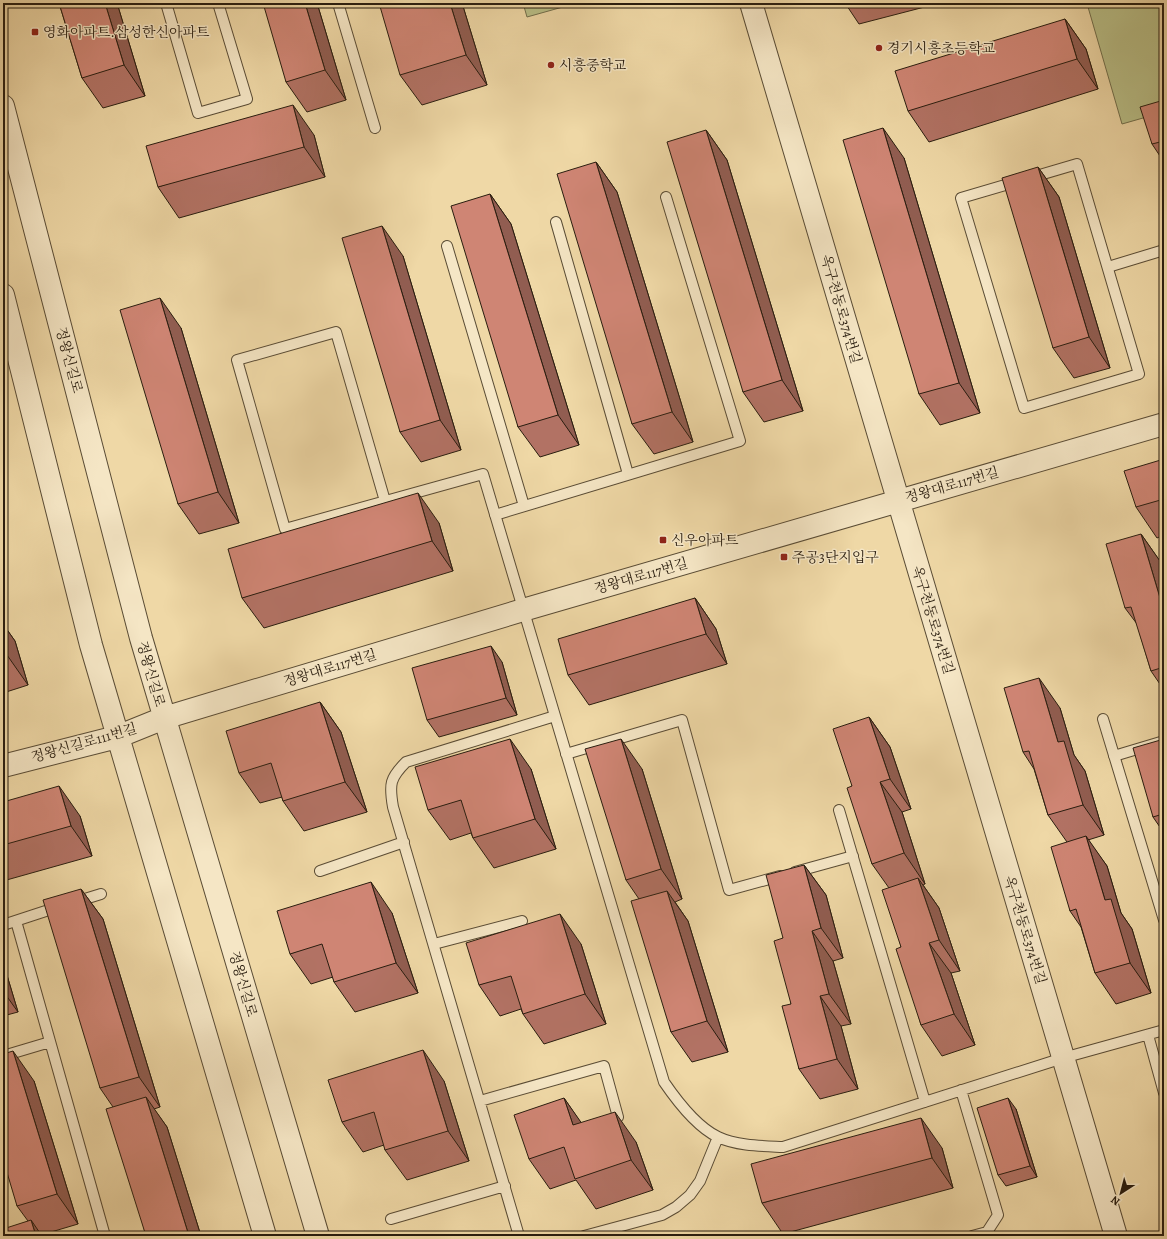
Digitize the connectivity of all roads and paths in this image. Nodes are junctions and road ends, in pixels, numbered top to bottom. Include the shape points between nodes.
1 (166, 3) edge
2 (218, 3) edge
3 (338, 3) edge
4 (751, 3) edge
5 (3, 106) edge
6 (375, 128) dead end
7 (666, 198) dead end
8 (556, 222) dead end
9 (447, 246) dead end
10 (1164, 250) edge
11 (1108, 267) junction
12 (3, 295) edge
13 (1164, 424) edge
14 (628, 474) junction
15 (385, 501) junction
16 (898, 501) junction
17 (524, 506) junction
18 (495, 514) junction
19 (523, 610) junction
20 (555, 716) junction
21 (164, 718) junction
22 (1103, 719) dead end
23 (117, 737) junction
24 (1164, 741) edge
25 (566, 754) junction
26 (1114, 756) junction
27 (3, 766) edge
28 (839, 810) dead end
29 (404, 842) junction
30 (853, 856) junction
31 (320, 871) dead end
32 (101, 894) dead end
33 (1164, 920) edge
34 (16, 921) junction
35 (522, 921) dead end
36 (3, 925) edge
37 (434, 944) junction
38 (1164, 1030) edge
39 (1148, 1035) junction
40 (50, 1042) junction
41 (3, 1056) edge
42 (1063, 1058) junction
43 (961, 1090) junction
44 (1164, 1094) edge
45 (480, 1101) junction
46 (924, 1102) junction
47 (618, 1117) edge
48 (718, 1138) junction
49 (505, 1186) junction
50 (391, 1220) dead end
51 (988, 1234) edge
52 (105, 1236) edge
53 (265, 1236) edge
54 (318, 1236) edge
55 (519, 1236) edge
56 (584, 1236) edge
57 (972, 1236) edge
58 (1116, 1236) edge

1 - 2 lane via 198,113 246,99
3 - 6 lane
4 - 16 street, 옥구천동로374번길
5 - 21 street, 정왕신길로
7 - 14 lane via 740,441
8 - 14 lane
9 - 17 lane
10 - 11 lane
11 - 11 lane via 1139,374 1024,408 961,198 1077,164
12 - 23 street via 91,645
13 - 16 street, 정왕대로117번길
14 - 17 lane
15 - 15 lane via 336,332 237,360 285,529
15 - 18 lane via 483,474
16 - 19 street, 정왕대로117번길
16 - 42 street, 옥구천동로374번길
17 - 18 lane
18 - 19 lane
19 - 20 lane
19 - 21 street, 정왕대로117번길
20 - 25 lane
20 - 29 lane via 406,762 395,773 390,790
21 - 23 street, 정왕신길로111번길
21 - 54 street, 정왕신길로
22 - 26 lane
23 - 27 street, 정왕신길로111번길
23 - 53 street
24 - 26 lane
25 - 30 lane via 682,720 729,890
25 - 48 lane via 664,1082 702,1126
26 - 33 lane
28 - 30 lane
29 - 31 lane
29 - 37 lane
30 - 46 lane
32 - 34 lane
34 - 36 lane
34 - 40 lane
35 - 37 lane
37 - 45 lane
38 - 39 lane
39 - 42 lane
39 - 44 lane
40 - 41 lane
40 - 52 lane
42 - 43 lane
42 - 58 street, 옥구천동로374번길
43 - 46 lane
43 - 51 lane via 998,1215
45 - 47 lane via 604,1066
45 - 49 lane
46 - 48 lane via 783,1148
48 - 56 lane via 700,1181 690,1196 676,1207 662,1215
49 - 50 lane
49 - 55 lane
51 - 57 lane

